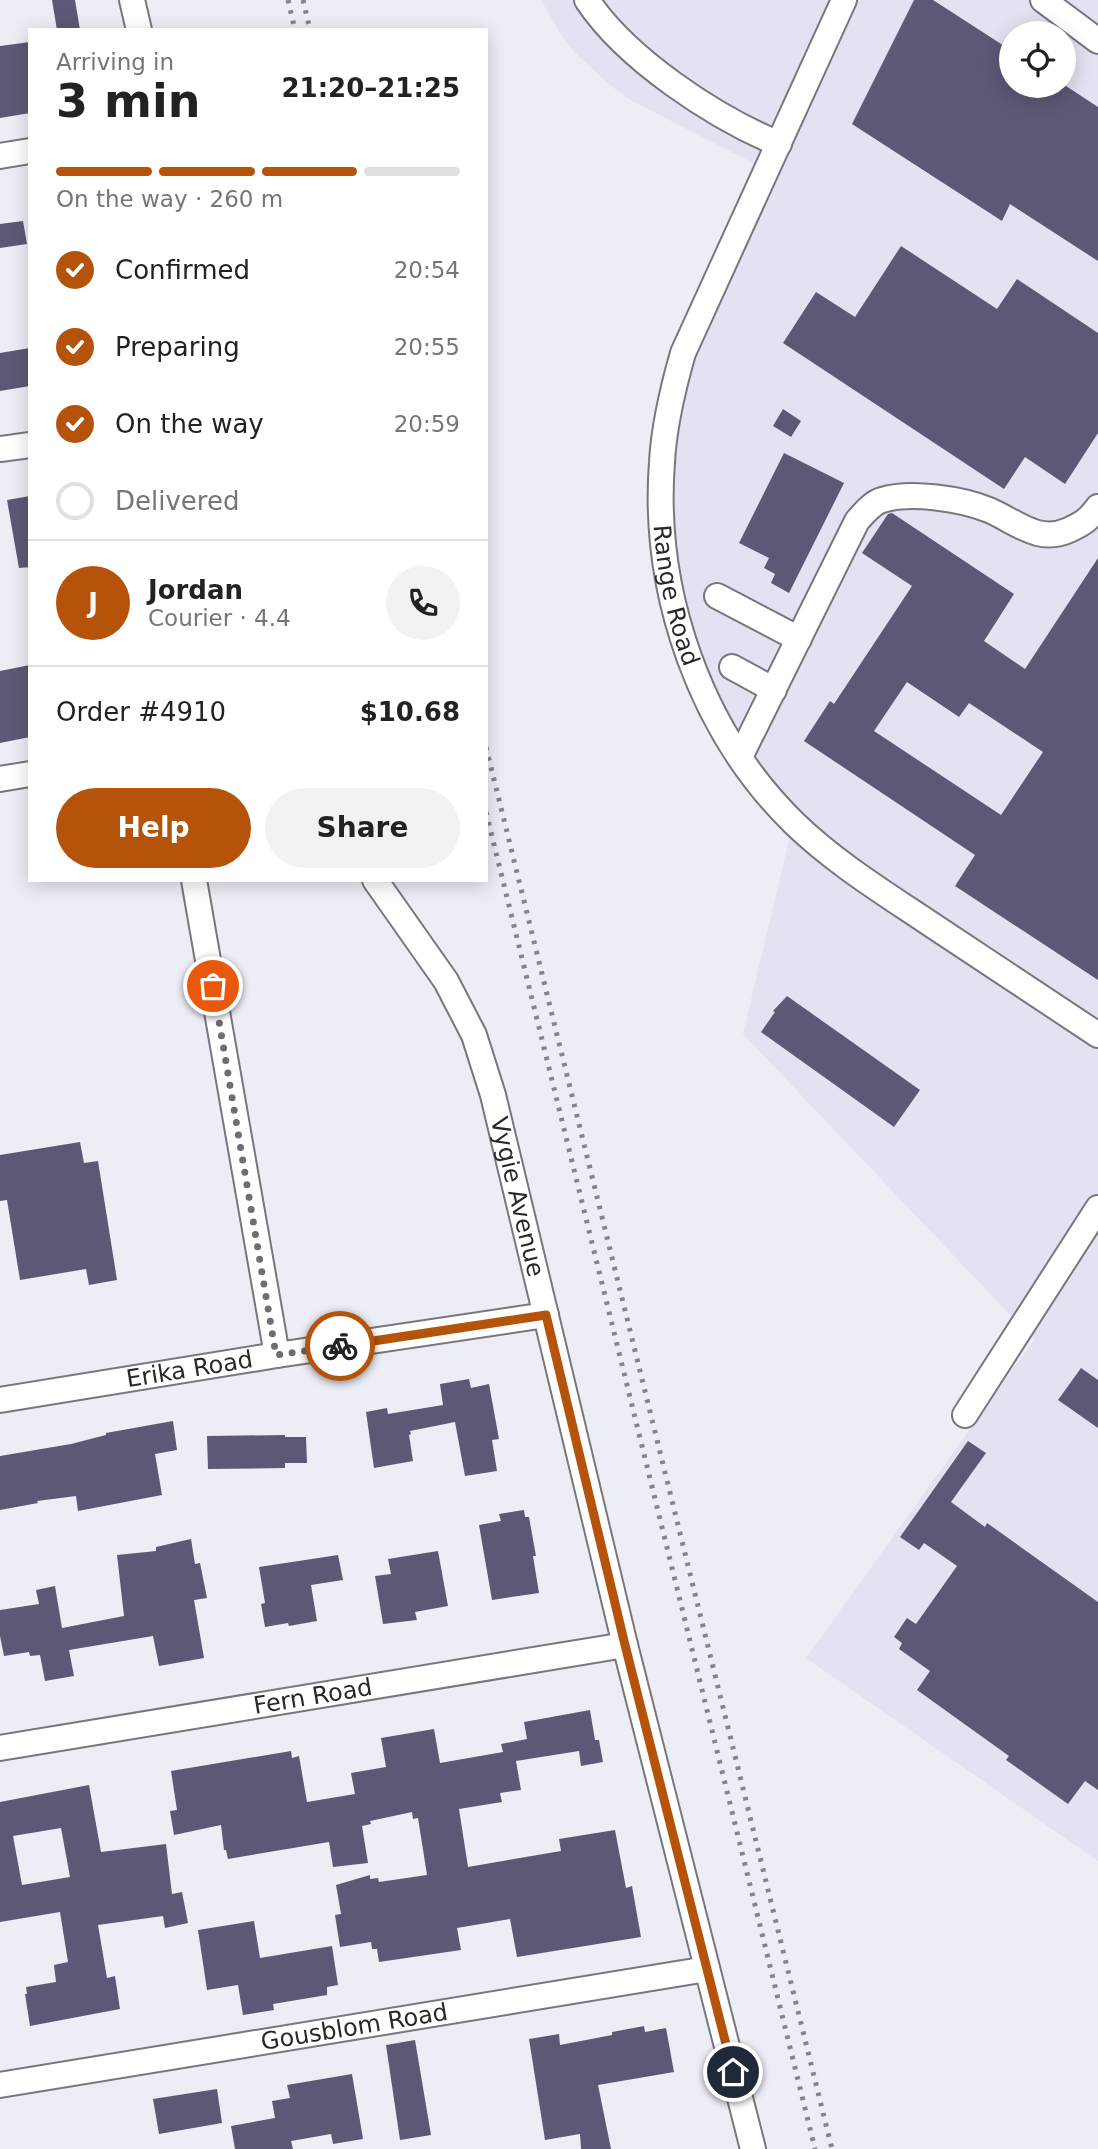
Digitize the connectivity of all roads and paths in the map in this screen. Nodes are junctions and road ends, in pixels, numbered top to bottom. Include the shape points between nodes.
1 (132, 0) edge
2 (587, 0) edge
3 (844, 0) edge
4 (1044, 0) edge
5 (139, 28) edge
6 (1098, 41) edge
7 (779, 144) junction
8 (28, 151) edge
9 (0, 156) edge
10 (28, 445) edge
11 (0, 449) edge
12 (1098, 507) edge
13 (718, 596) dead end
14 (799, 639) junction
15 (732, 667) dead end
16 (774, 690) junction
17 (740, 757) junction
18 (28, 774) edge
19 (0, 779) edge
20 (194, 882) edge
21 (376, 882) edge
22 (1098, 1035) edge
23 (1098, 1208) edge
24 (546, 1315) junction
25 (276, 1355) junction
26 (0, 1400) edge
27 (965, 1415) dead end
28 (625, 1645) junction
29 (0, 1748) edge
30 (707, 1969) junction
31 (0, 2085) edge
32 (753, 2149) edge

1 - 5 street
2 - 7 street via 643,60 747,131
3 - 7 street, Range Road
4 - 6 street
7 - 17 street, Range Road via 683,353 670,400 662,461 662,535 675,611 701,687
8 - 9 street
10 - 11 street
12 - 14 street via 1087,521 1050,536 1035,534 969,504 939,498 880,500 857,521
13 - 14 street
14 - 16 street
15 - 16 street
16 - 17 street
17 - 22 street, Range Road via 795,824 855,873
18 - 19 street
20 - 25 street
21 - 24 street, Vygie Avenue via 446,981 474,1035
23 - 27 street
24 - 25 street, Erika Road
24 - 28 street, Vygie Avenue
25 - 26 street, Erika Road
28 - 29 street, Fern Road
28 - 30 street, Vygie Avenue
30 - 31 street, Gousblom Road
30 - 32 street, Vygie Avenue

